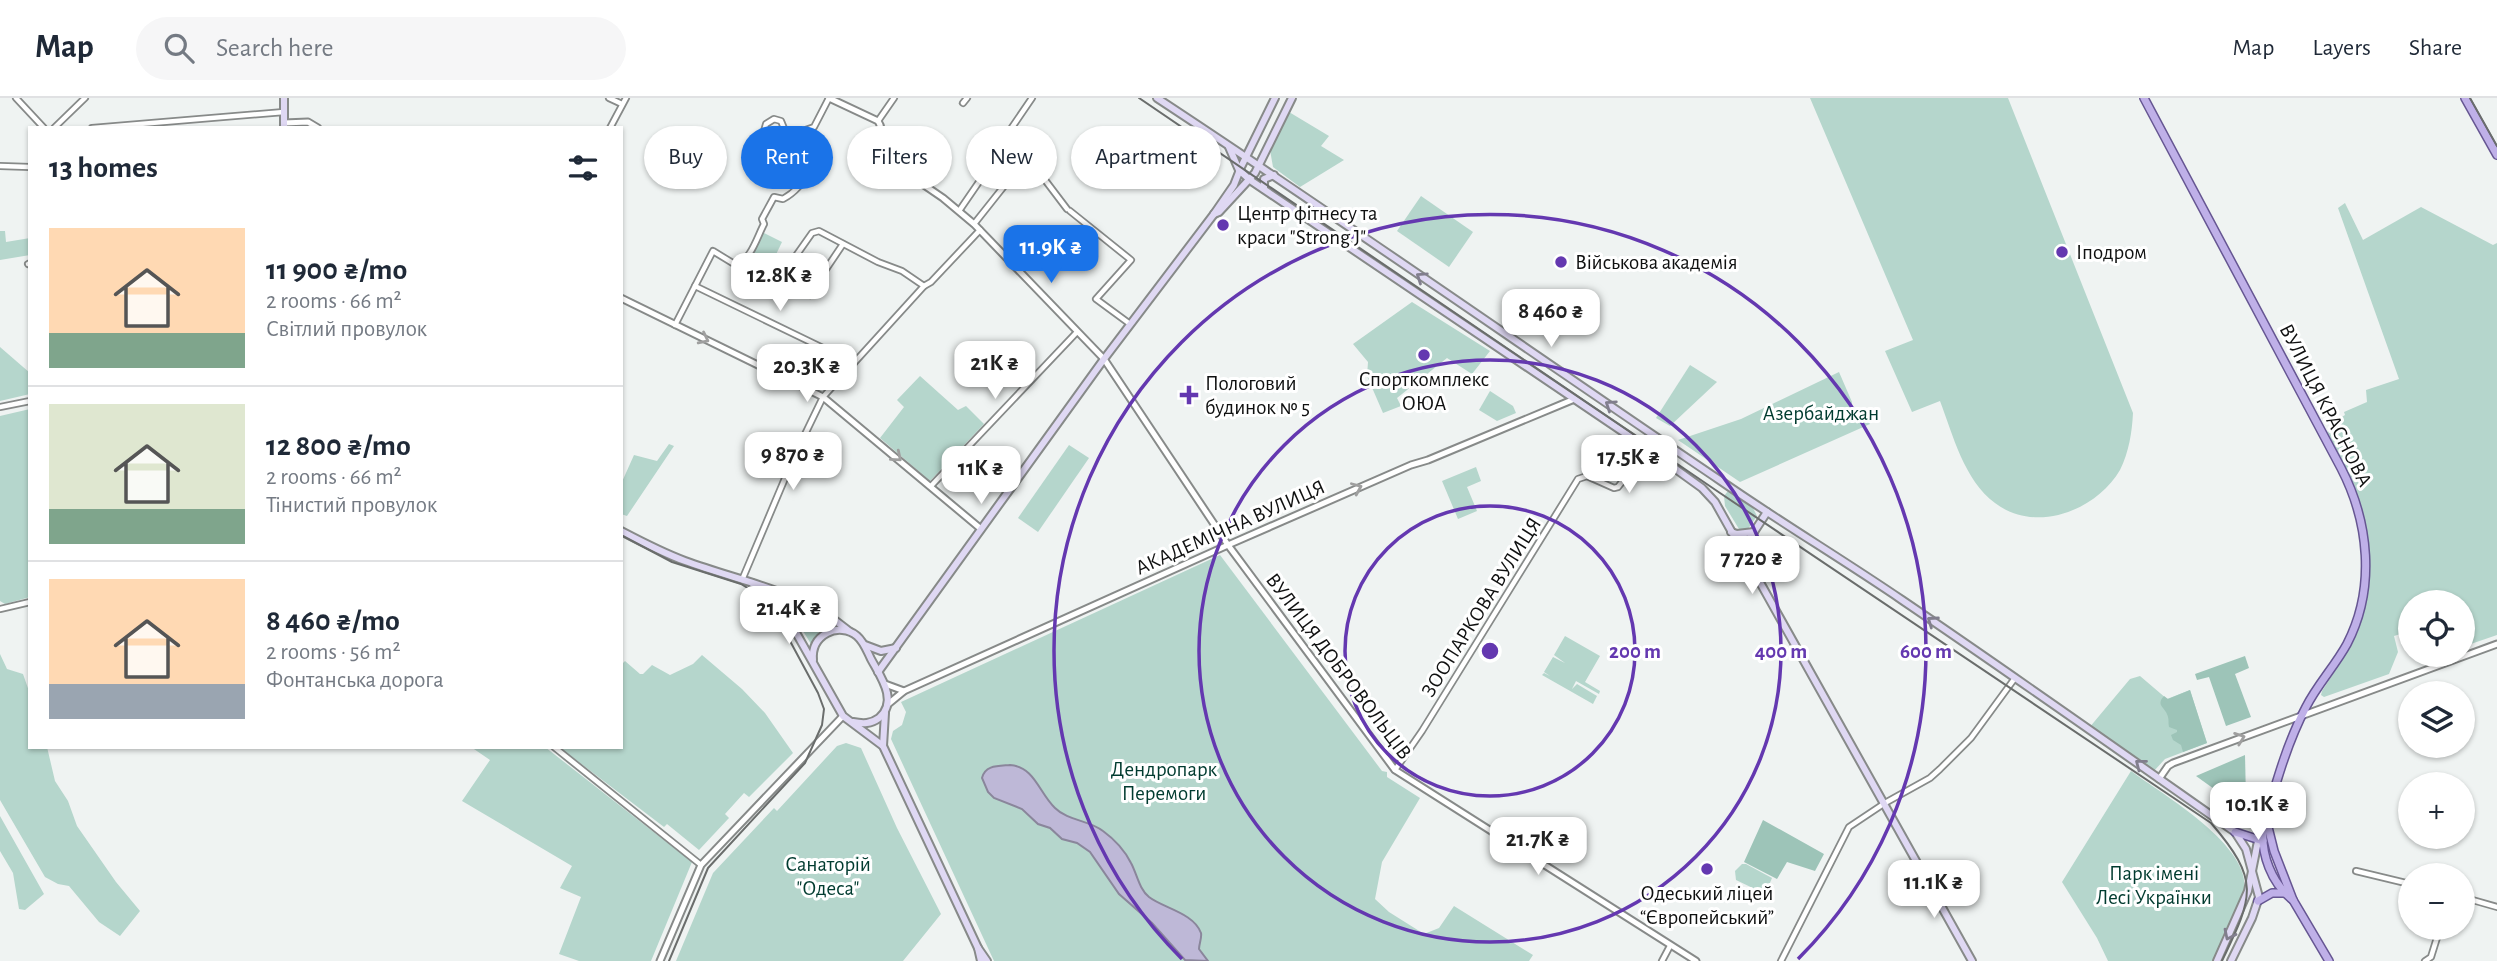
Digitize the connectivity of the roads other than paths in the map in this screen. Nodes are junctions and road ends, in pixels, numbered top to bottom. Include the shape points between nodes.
1 (16, 98) edge
2 (85, 98) edge
3 (284, 98) edge
4 (608, 98) edge
5 (625, 98) edge
6 (829, 98) edge
7 (894, 98) edge
8 (1032, 98) edge
9 (1157, 98) edge
10 (1275, 98) edge
11 (1292, 98) edge
12 (2144, 98) edge
13 (2465, 98) edge
14 (622, 104) junction
15 (284, 112) junction
16 (880, 123) junction
17 (284, 125) edge
18 (42, 126) edge
19 (56, 126) edge
20 (116, 126) edge
21 (315, 126) edge
22 (611, 126) edge
23 (815, 126) edge
24 (880, 126) edge
25 (1014, 126) edge
26 (787, 140) joint
27 (1252, 144) junction
28 (1228, 146) junction
29 (1266, 152) junction
30 (2497, 155) edge
31 (1246, 157) junction
32 (1259, 165) junction
33 (0, 166) edge
34 (28, 167) edge
35 (1239, 170) junction
36 (1274, 175) junction
37 (1250, 180) junction
38 (795, 189) edge
39 (928, 189) edge
40 (973, 189) edge
41 (1002, 189) edge
42 (1052, 189) edge
43 (1264, 189) junction
44 (959, 211) junction
45 (1214, 214) junction
46 (974, 224) junction
47 (980, 230) junction
48 (843, 244) junction
49 (748, 257) junction
50 (781, 277) junction
51 (695, 286) junction
52 (924, 286) junction
53 (814, 287) dead end
54 (810, 295) dead end
55 (623, 299) edge
56 (1130, 324) junction
57 (675, 325) junction
58 (1077, 332) junction
59 (1104, 359) junction
60 (854, 363) junction
61 (822, 397) junction
62 (1572, 400) junction
63 (28, 401) edge
64 (0, 407) edge
65 (1657, 437) junction
66 (1648, 450) junction
67 (931, 486) junction
68 (1767, 512) junction
69 (981, 529) junction
70 (623, 532) edge
71 (1731, 532) junction
72 (1754, 532) junction
73 (1228, 545) junction
74 (1747, 560) junction
75 (742, 580) junction
76 (752, 583) junction
77 (805, 601) junction
78 (28, 602) edge
79 (0, 609) edge
80 (788, 617) junction
81 (849, 631) junction
82 (864, 644) junction
83 (2497, 644) edge
84 (896, 648) junction
85 (813, 662) junction
86 (878, 672) junction
87 (2015, 678) junction
88 (885, 684) junction
89 (904, 691) junction
90 (886, 707) junction
91 (843, 716) junction
92 (2301, 716) junction
93 (849, 722) junction
94 (883, 746) junction
95 (557, 749) edge
96 (1395, 770) junction
97 (2159, 779) junction
98 (1885, 803) junction
99 (2266, 819) junction
100 (2237, 833) junction
101 (2260, 839) junction
102 (2274, 851) junction
103 (701, 864) junction
104 (2252, 868) junction
105 (2356, 871) dead end
106 (2398, 881) edge
107 (2285, 893) junction
108 (2245, 900) junction
109 (2292, 900) junction
110 (2258, 901) junction
111 (2475, 901) edge
112 (2497, 907) edge
113 (2436, 940) edge
114 (1670, 946) junction
115 (978, 948) junction
116 (660, 961) edge
117 (981, 961) edge
118 (987, 961) edge
119 (1662, 961) edge
120 (1696, 961) edge
121 (1781, 961) edge
122 (1972, 961) edge
123 (2217, 961) edge
124 (2231, 961) edge
125 (2329, 961) edge
126 (2425, 961) edge

1 - 18 street
2 - 19 street
3 - 15 main road
4 - 14 street
5 - 14 street
6 - 16 street
6 - 23 street
7 - 16 street
8 - 25 street
9 - 28 main road
10 - 27 main road
11 - 29 main road
12 - 92 main road, ВУЛИЦЯ КРАСНОВА via 2341,468 2362,519 2366,561 2354,627
13 - 30 main road
14 - 22 street
15 - 17 main road
15 - 20 street
16 - 24 street, ВУЛИЦЯ ДОБРОВОЛЬЦІВ
17 - 21 street via 308,122
26 - 26 street via 781,121 766,124 766,136
27 - 29 main road via 1258,153
27 - 31 main road
28 - 31 main road
28 - 35 main road
29 - 32 main road
31 - 32 main road
31 - 35 main road
32 - 36 main road
32 - 37 main road
33 - 34 street
35 - 37 main road
35 - 45 main road via 1234,186
36 - 43 main road via 1264,179
65 -> 36 main road
37 - 43 main road
37 - 45 main road
38 - 49 street via 783,199 774,197
39 - 44 street, ВУЛИЦЯ ДОБРОВОЛЬЦІВ
40 - 44 street
41 - 46 street
42 - 56 street via 1068,210 1131,260 1096,299
43 - 62 main road
44 - 46 street, ВУЛИЦЯ ДОБРОВОЛЬЦІВ
45 - 56 main road
46 - 47 street, ВУЛИЦЯ ДОБРОВОЛЬЦІВ
47 - 52 street
47 - 58 street, ВУЛИЦЯ ДОБРОВОЛЬЦІВ
48 - 50 street via 815,231
48 - 52 street
48 - 53 street
49 - 50 street
49 - 51 street via 736,265 712,251
50 - 54 street
51 - 57 street
51 - 60 street
52 - 60 street
55 - 57 street
56 - 59 main road
57 -> 61 street
58 - 59 street, ВУЛИЦЯ ДОБРОВОЛЬЦІВ
58 - 67 street
59 - 69 main road
59 - 73 street, ВУЛИЦЯ ДОБРОВОЛЬЦІВ
60 - 61 street
61 -> 67 street
61 - 75 street
62 - 66 main road
73 -> 62 street, АКАДЕМІЧНА ВУЛИЦЯ
63 - 64 street
65 - 66 street, ЗООПАРКОВА ВУЛИЦЯ
65 - 68 main road
66 - 71 main road via 1702,488
66 - 96 street, ЗООПАРКОВА ВУЛИЦЯ via 1616,488 1587,476 1578,479
67 - 69 street
68 - 72 main road
87 -> 68 main road
69 - 84 main road
70 - 75 main road via 664,553
71 - 72 main road
71 - 74 main road
72 - 74 main road via 1746,548
73 - 89 street, АКАДЕМІЧНА ВУЛИЦЯ
73 - 96 street, ВУЛИЦЯ ДОБРОВОЛЬЦІВ
74 - 98 main road
75 - 76 main road
76 - 77 main road
76 - 80 main road via 776,600
77 - 80 main road via 791,601
77 - 81 main road
78 - 79 street
80 - 85 main road
81 - 82 main road
81 - 85 main road via 824,634 814,647
82 - 84 main road via 878,651
82 - 86 main road
83 - 92 street
84 - 86 main road
85 - 91 main road
86 - 88 main road
97 -> 87 main road
87 - 98 street via 1971,738 1940,769
88 - 89 street
88 - 90 main road
89 - 90 street, АКАДЕМІЧНА ВУЛИЦЯ
90 - 93 main road via 869,723
90 - 94 main road
91 - 93 main road
91 - 103 street
97 -> 92 street via 2173,763
92 - 99 main road, ВУЛИЦЯ КРАСНОВА
93 - 94 main road
94 - 115 main road
95 - 103 street
96 - 114 street, ВУЛИЦЯ ДОБРОВОЛЬЦІВ
97 - 100 main road
98 - 121 street via 1849,827
98 - 122 main road
99 - 100 main road
99 - 101 main road, ВУЛИЦЯ КРАСНОВА
99 - 102 main road
100 - 101 main road
100 - 104 main road
101 - 102 main road
101 - 104 main road
101 - 107 main road
102 - 109 main road
103 - 116 street
104 - 108 main road
104 - 110 main road
105 - 106 street
107 - 109 main road
107 - 110 main road via 2272,893
108 - 110 main road via 2253,897
108 -> 123 main road
109 - 125 main road
110 - 124 main road
111 - 112 street
113 - 126 street
114 - 119 street
114 - 120 street, ВУЛИЦЯ ДОБРОВОЛЬЦІВ
115 - 117 main road
115 - 118 main road

